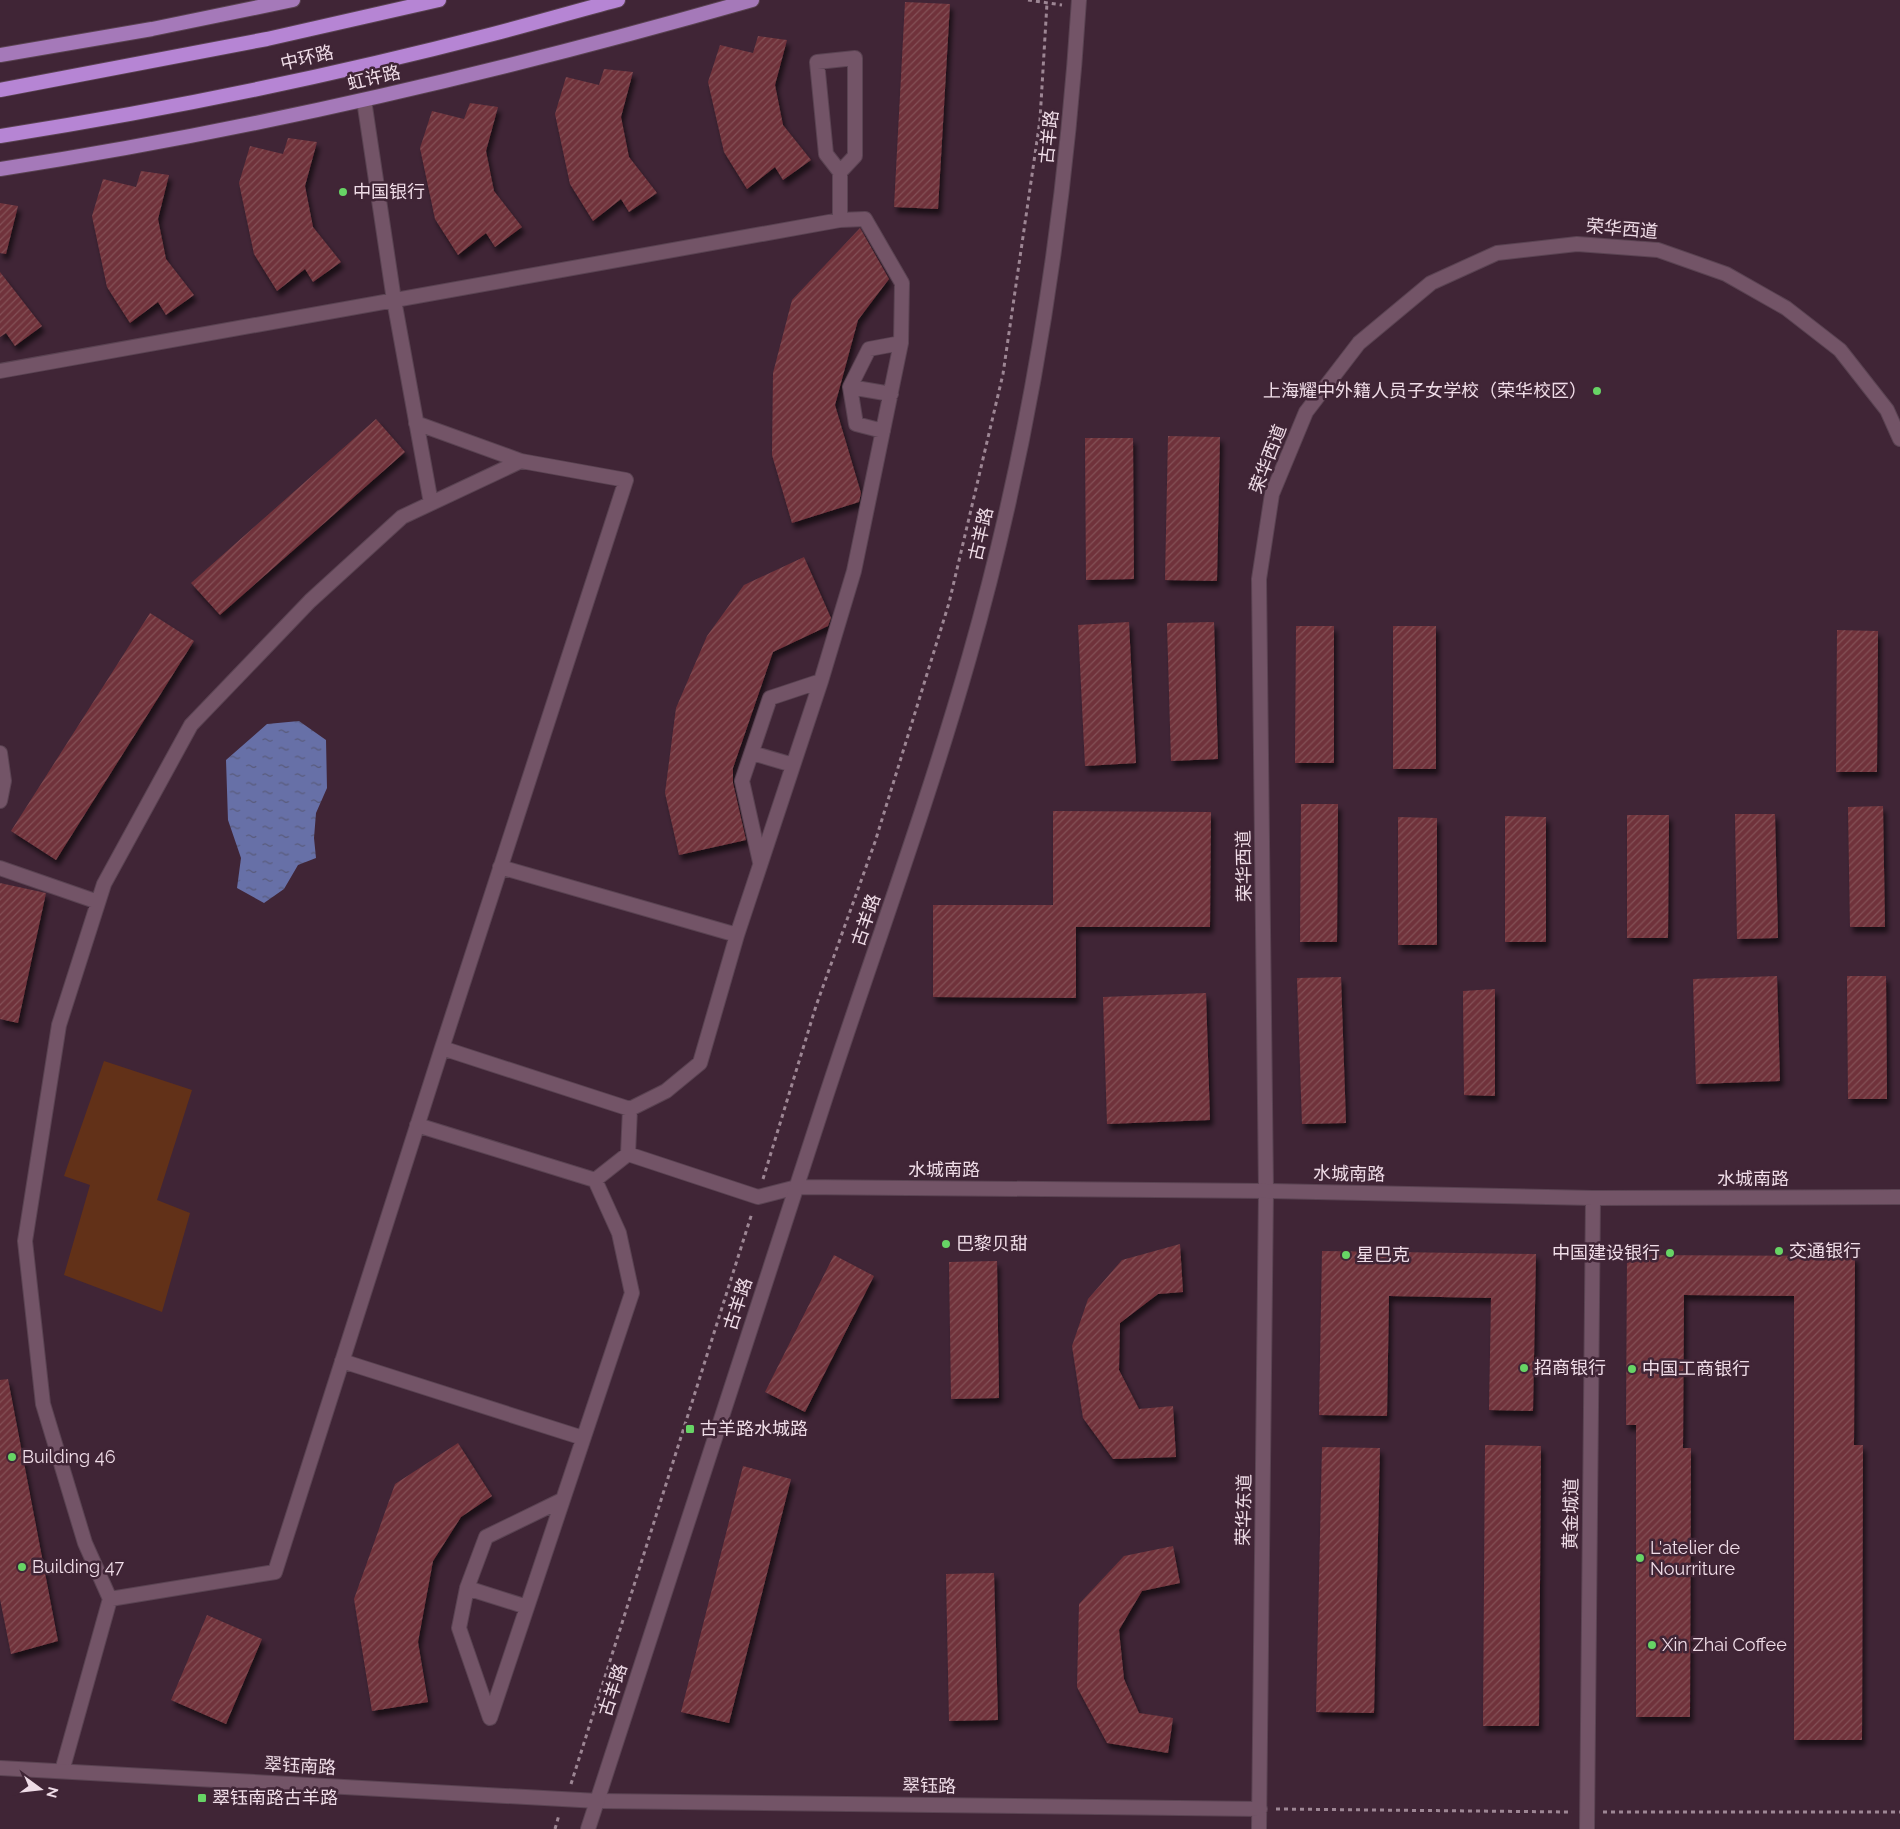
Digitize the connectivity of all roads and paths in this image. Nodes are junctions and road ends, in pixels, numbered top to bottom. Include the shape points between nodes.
1 (293, 0) edge
2 (439, 0) edge
3 (618, 0) edge
4 (752, 0) edge
5 (1028, 0) edge
6 (1047, 3) junction
7 (1079, 4) edge
8 (0, 55) edge
9 (0, 90) edge
10 (364, 100) junction
11 (0, 136) edge
12 (0, 169) edge
13 (840, 172) junction
14 (840, 220) junction
15 (394, 300) junction
16 (901, 343) junction
17 (0, 371) edge
18 (850, 387) junction
19 (891, 394) junction
20 (416, 423) junction
21 (883, 431) junction
22 (1900, 439) edge
23 (521, 461) junction
24 (431, 503) junction
25 (821, 681) junction
26 (0, 753) edge
27 (752, 753) junction
28 (793, 765) junction
29 (0, 801) edge
30 (761, 862) junction
31 (0, 868) edge
32 (500, 868) junction
33 (98, 902) junction
34 (737, 935) junction
35 (442, 1048) junction
36 (630, 1108) junction
37 (417, 1125) junction
38 (628, 1154) junction
39 (595, 1180) junction
40 (797, 1187) junction
41 (1266, 1191) junction
42 (758, 1197) junction
43 (1900, 1197) edge
44 (1593, 1198) junction
45 (342, 1361) junction
46 (583, 1438) junction
47 (562, 1500) junction
48 (466, 1588) junction
49 (110, 1600) junction
50 (527, 1607) junction
51 (0, 1768) edge
52 (62, 1771) junction
53 (565, 1799) junction
54 (598, 1801) junction
55 (1260, 1809) junction
56 (555, 1829) edge
57 (588, 1829) edge
58 (1260, 1829) edge
59 (1587, 1829) edge

1 - 8 main road
2 - 9 highway, 中环路 via 240,45
3 - 11 highway, 中环路 via 493,34 294,80 166,107
4 - 10 main road, 虹许路 via 611,40
5 - 6 path
6 - 7 path
6 - 42 path via 1040,120 1002,374 949,603 875,842 816,1006
7 - 40 street, 古羊路 via 1061,203 1047,299 999,542 942,751
10 - 12 main road, 虹许路 via 171,141
10 - 15 street
13 - 13 street via 855,156 856,58 817,62 826,154
13 - 14 street
14 - 15 street
14 - 16 street via 865,219 902,284
15 - 17 street
15 - 20 street
16 - 18 street via 869,349
16 - 19 street
18 - 19 street
18 - 21 street via 856,424
19 - 21 street
20 - 23 street
20 - 24 street
21 - 25 street via 854,570
22 - 41 street, 荣华西道 via 1887,410 1840,350 1786,308 1735,279 1658,250 1577,244 1497,253 1431,283 1359,343 1306,412 1272,494 1259,579
23 - 24 street
23 - 32 street via 626,480
24 - 33 street via 402,517 310,601 191,725 104,884
25 - 27 street via 770,698
25 - 28 street
26 - 29 street via 4,781
27 - 28 street
27 - 30 street via 742,781
28 - 30 street
30 - 34 street
31 - 33 street
32 - 34 street
32 - 35 street
33 - 49 street via 59,1026 25,1241 42,1404 85,1543
34 - 36 street via 700,1063 666,1091
35 - 36 street
35 - 37 street
36 - 38 street
37 - 39 street
37 - 45 street
38 - 39 street
38 - 42 street
39 - 46 street via 619,1234 632,1293
40 - 41 street, 水城南路
40 - 42 street, 水城南路
40 - 54 street, 古羊路 via 716,1428
41 - 44 street, 水城南路
41 - 55 street, 荣华东道
42 - 53 path
43 - 44 street, 水城南路
44 - 59 street, 黄金城道
45 - 46 street
45 - 49 street via 275,1572
46 - 47 street
47 - 48 street via 486,1538
47 - 50 street
48 - 50 street
48 - 50 street via 460,1628 490,1718
49 - 52 street
51 - 52 street, 翠钰南路
52 - 53 street, 翠钰南路
53 - 54 street, 翠钰南路
53 - 56 path
54 - 55 street, 翠钰路
54 - 57 street, 古羊路
55 - 58 street, 荣华东道

